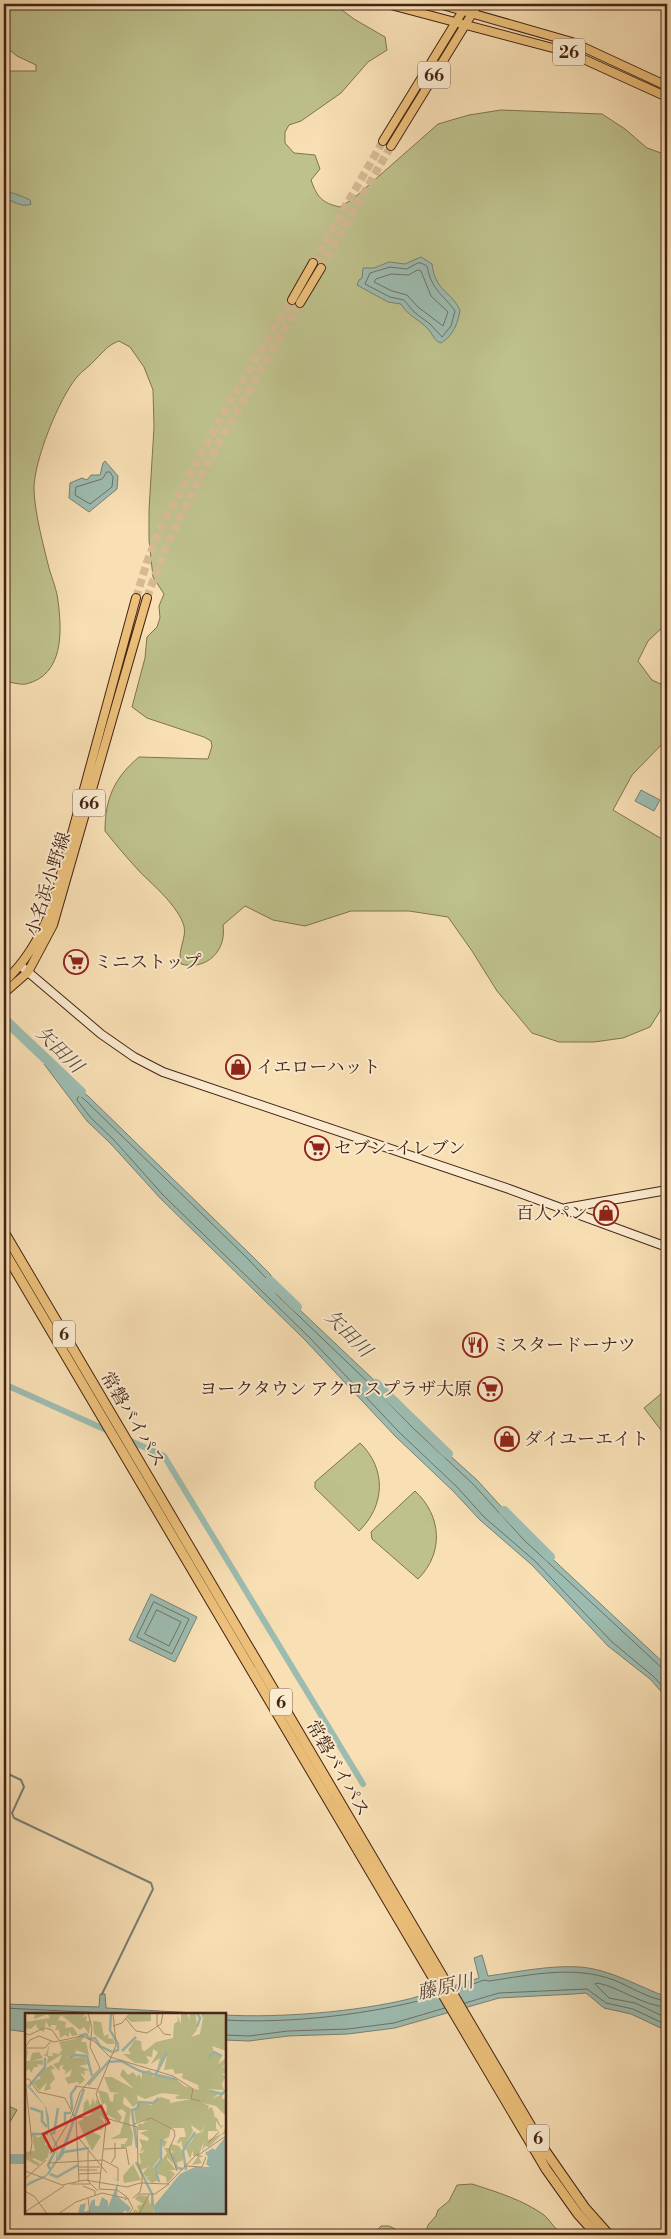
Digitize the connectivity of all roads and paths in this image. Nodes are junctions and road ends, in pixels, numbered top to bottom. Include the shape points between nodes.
1 (387, 4) edge
2 (439, 4) edge
3 (478, 4) edge
4 (465, 7) edge
5 (473, 13) junction
6 (456, 22) junction
7 (466, 24) junction
8 (667, 86) edge
9 (667, 97) edge
10 (383, 141) tunnel mouth
11 (391, 146) tunnel mouth
12 (313, 263) tunnel mouth
13 (321, 268) tunnel mouth
14 (292, 300) tunnel mouth
15 (300, 303) tunnel mouth
16 (136, 598) tunnel mouth
17 (147, 598) tunnel mouth
18 (21, 966) junction
19 (28, 972) junction
20 (4, 982) edge
21 (4, 993) edge
22 (667, 1190) edge
23 (564, 1208) junction
24 (4, 1225) edge
25 (5, 1234) edge
26 (667, 1247) edge
27 (4, 1251) edge
28 (429, 1962) junction
29 (473, 2035) junction
30 (596, 2235) edge
31 (609, 2235) edge

1 - 6 main road, 26
2 - 4 main road, 26
3 - 5 main road, 66
4 - 5 main road, 26
4 - 6 main road, 66
5 - 7 main road, 66
5 - 8 main road, 26 via 572,42
6 - 7 main road, 26
6 - 10 main road, 66
7 - 9 main road, 26 via 568,52
7 - 11 main road, 66
12 - 14 main road
13 - 15 main road
16 - 18 main road, 小名浜小野線 / 66 via 52,907
17 - 19 main road, 小名浜小野線 / 66 via 54,925
18 - 19 street
18 - 20 main road, 小名浜小野線 / 66
19 - 21 main road, 小名浜小野線 / 66
19 - 23 street via 108,1038 148,1066
22 - 23 street
23 - 26 street
24 - 25 highway, 6
25 - 28 highway, 常磐バイパス / 6 via 124,1433
27 - 28 highway, 常磐バイパス / 6
28 - 29 highway, 常磐バイパス / 6
29 - 30 highway, 常磐バイパス / 6 via 546,2169
29 - 31 highway, 常磐バイパス / 6 via 584,2208

